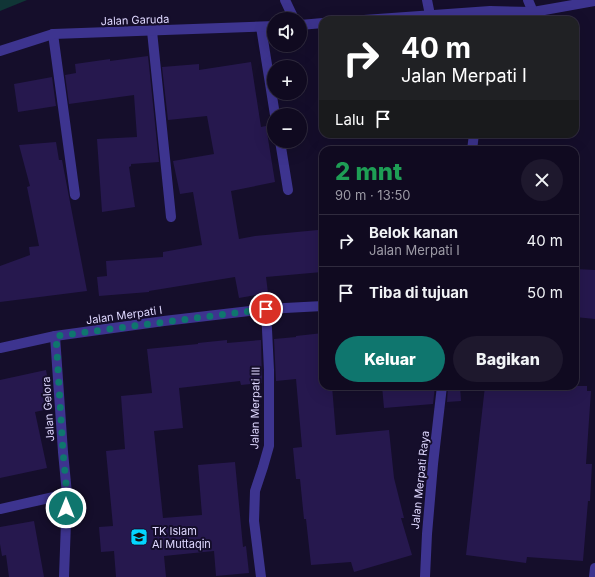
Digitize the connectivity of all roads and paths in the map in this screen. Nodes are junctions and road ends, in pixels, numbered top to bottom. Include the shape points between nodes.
1 (285, 0) edge
2 (427, 0) edge
3 (528, 0) edge
4 (595, 1) edge
5 (291, 12) edge
6 (533, 12) junction
7 (430, 15) junction
8 (417, 16) edge
9 (489, 16) edge
10 (319, 23) edge
11 (307, 24) edge
12 (261, 27) junction
13 (267, 27) edge
14 (152, 31) junction
15 (53, 34) junction
16 (0, 51) edge
17 (274, 108) edge
18 (281, 148) edge
19 (288, 190) dead end
20 (75, 196) dead end
21 (172, 217) dead end
22 (319, 306) edge
23 (266, 309) junction
24 (56, 336) junction
25 (0, 348) edge
26 (442, 390) edge
27 (67, 494) junction
28 (0, 509) edge
29 (595, 568) edge
30 (64, 577) edge
31 (261, 577) edge
32 (425, 577) edge
33 (594, 577) edge

1 - 5 street
2 - 7 street
3 - 6 street
4 - 6 street
6 - 9 street
7 - 8 street
7 - 9 street
10 - 11 street
12 - 13 street, Jalan Garuda
12 - 14 street, Jalan Garuda
12 - 17 street
14 - 15 street, Jalan Garuda
14 - 21 street
15 - 16 street, Jalan Garuda
15 - 20 street
18 - 19 street
22 - 23 street, Jalan Merpati I
23 - 24 street, Jalan Merpati I
23 - 31 street, Jalan Merpati III via 268,446 255,491 254,521
24 - 25 street, Jalan Merpati I
24 - 27 street, Jalan Gelora
26 - 32 street, Jalan Merpati Raya
27 - 28 street
27 - 30 street, Jalan Gelora
29 - 33 street

